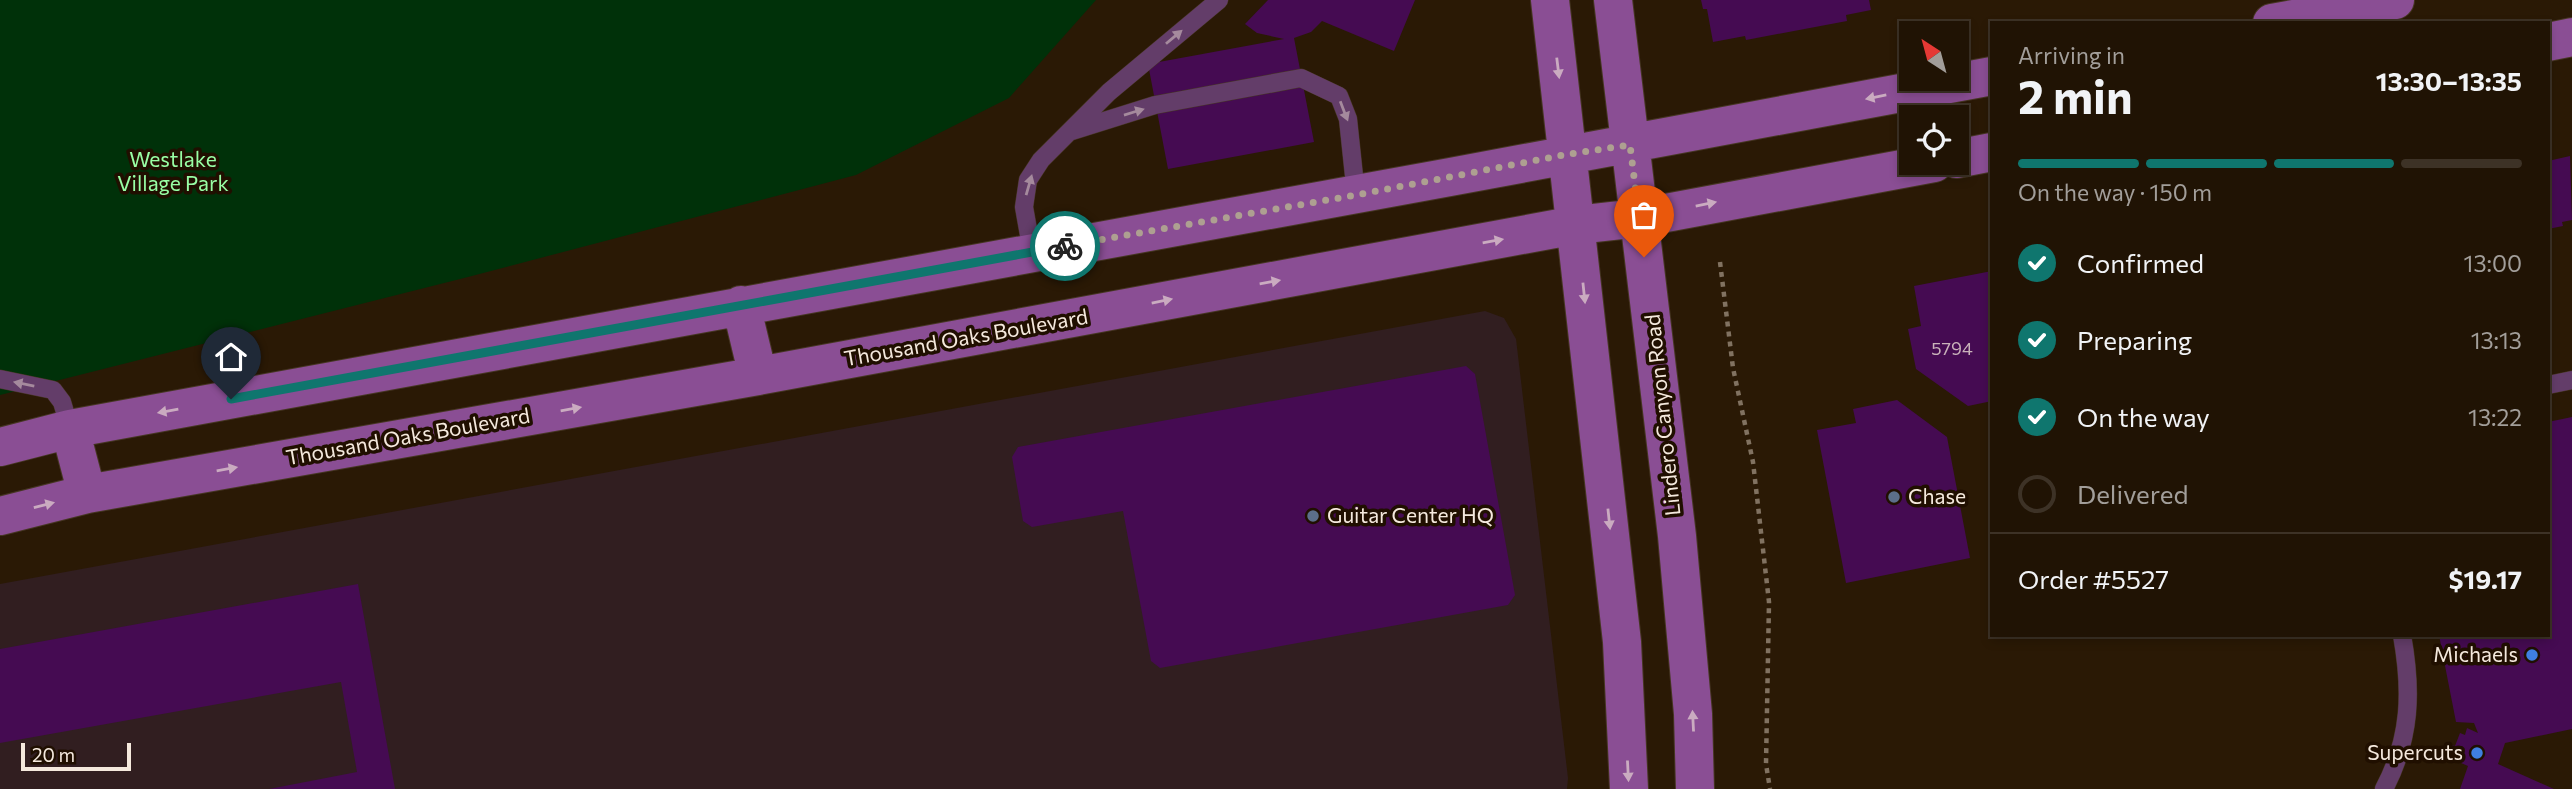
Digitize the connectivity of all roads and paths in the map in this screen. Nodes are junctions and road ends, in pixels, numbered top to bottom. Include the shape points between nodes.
1 (1219, 0) edge
2 (1550, 0) edge
3 (1613, 0) edge
4 (2395, 0) edge
5 (2283, 21) edge
6 (2572, 37) edge
7 (2550, 42) edge
8 (1990, 76) edge
9 (1069, 132) junction
10 (1630, 145) junction
11 (1990, 152) edge
12 (1569, 154) junction
13 (1969, 156) edge
14 (1899, 170) edge
15 (1356, 195) junction
16 (1639, 218) junction
17 (1576, 225) junction
18 (1032, 252) junction
19 (1720, 262) dead end
20 (741, 305) junction
21 (758, 376) junction
22 (0, 379) edge
23 (2572, 380) edge
24 (2550, 386) edge
25 (70, 429) junction
26 (0, 447) edge
27 (87, 494) junction
28 (0, 516) edge
29 (2402, 637) edge
30 (1629, 789) edge
31 (1695, 789) edge
32 (1770, 789) edge
33 (2384, 789) edge

9 -> 1 lane
2 -> 12 main road
3 - 10 main road, Lindero Canyon Road
4 - 5 main road
6 - 7 main road
8 -> 10 main road
9 -> 15 lane via 1155,105 1301,78 1339,96 1348,119
18 -> 9 lane via 1024,207 1028,180
10 - 12 main road
10 - 16 main road, Lindero Canyon Road
11 - 13 main road
12 - 15 main road
12 - 17 main road
16 -> 14 main road, Thousand Oaks Boulevard
15 - 18 main road
16 - 17 main road, Thousand Oaks Boulevard
31 -> 16 main road, Lindero Canyon Road via 1677,536
21 -> 17 main road, Thousand Oaks Boulevard
17 -> 30 main road via 1622,642
18 - 20 main road
19 - 32 path via 1733,368 1753,462 1769,602 1766,764
20 - 21 main road
20 -> 25 main road
27 -> 21 main road, Thousand Oaks Boulevard
25 -> 22 lane via 53,390
23 - 24 lane
25 - 26 main road
25 - 27 main road
28 -> 27 main road, Thousand Oaks Boulevard
29 - 33 lane via 2408,668 2408,723

